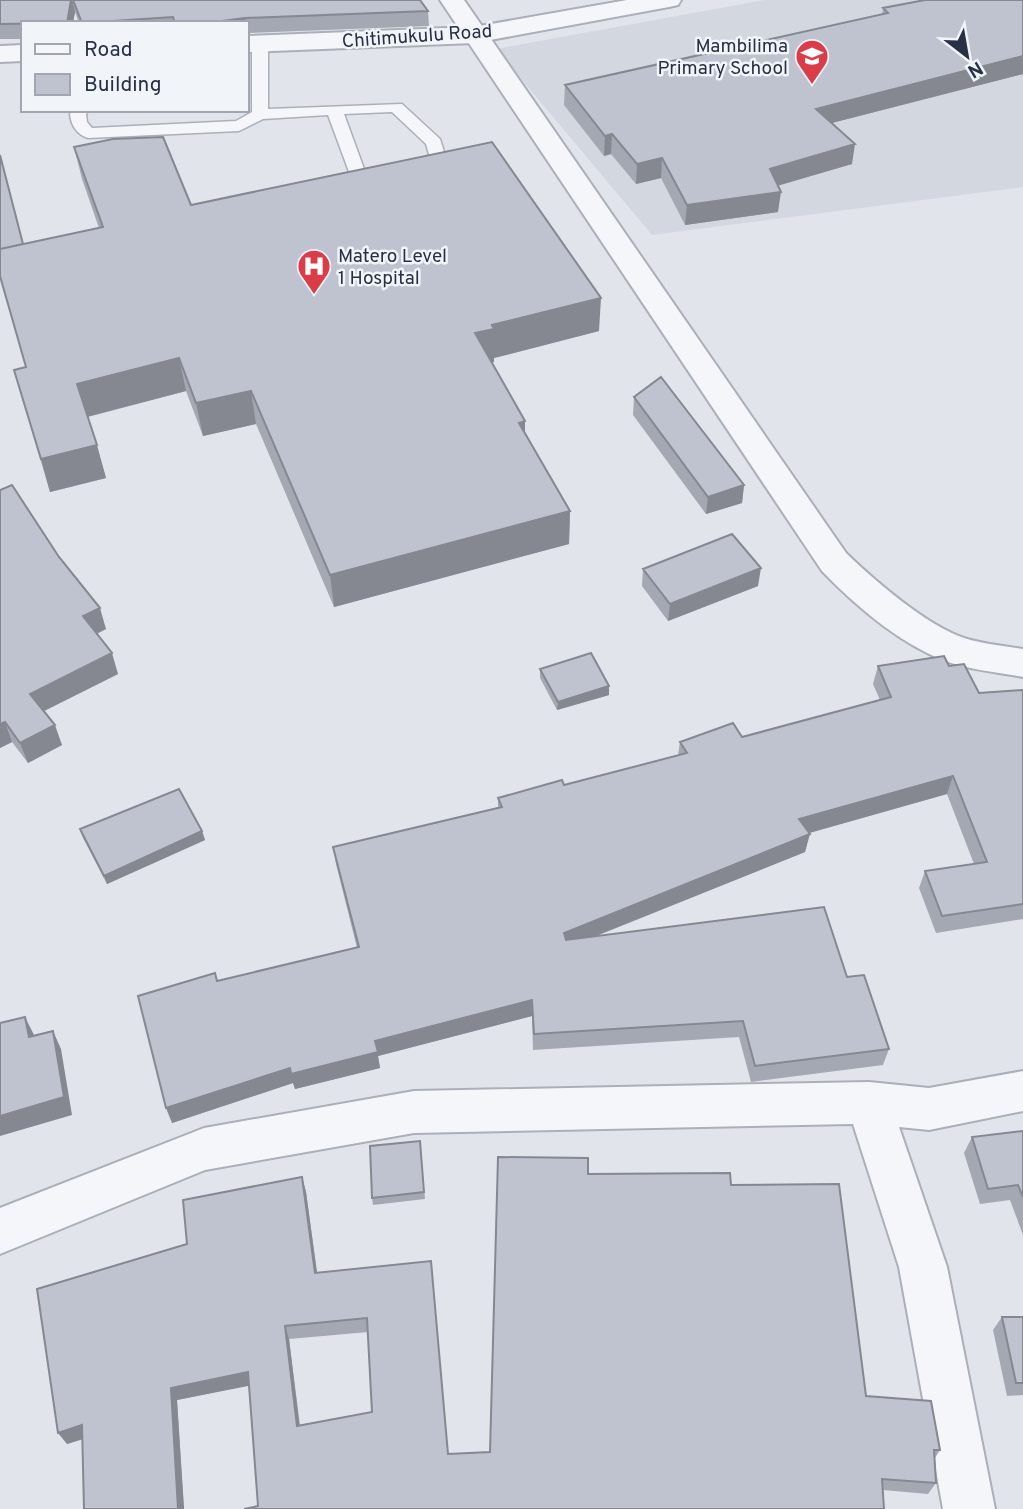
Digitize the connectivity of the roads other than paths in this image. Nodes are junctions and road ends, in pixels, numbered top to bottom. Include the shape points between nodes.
1 (452, 0) edge
2 (669, 0) edge
3 (474, 34) junction
4 (253, 44) edge
5 (21, 53) edge
6 (0, 54) edge
7 (254, 96) edge
8 (334, 110) junction
9 (80, 112) edge
10 (260, 114) junction
11 (414, 179) edge
12 (363, 188) edge
13 (1023, 663) edge
14 (1023, 1091) edge
15 (869, 1103) junction
16 (0, 1230) edge
17 (969, 1509) edge

1 - 3 street
2 - 3 street, Chitimukulu Road
3 - 4 street, Chitimukulu Road
3 - 13 street via 834,562 863,591 956,650
4 - 7 lane
5 - 6 street
7 - 10 lane
8 - 10 lane
8 - 11 lane via 396,107 407,116 434,142 442,171
8 - 12 lane
9 - 10 lane via 79,123 88,133 239,126
14 - 15 street via 929,1108
15 - 16 street via 414,1112 204,1149
15 - 17 street via 923,1267

